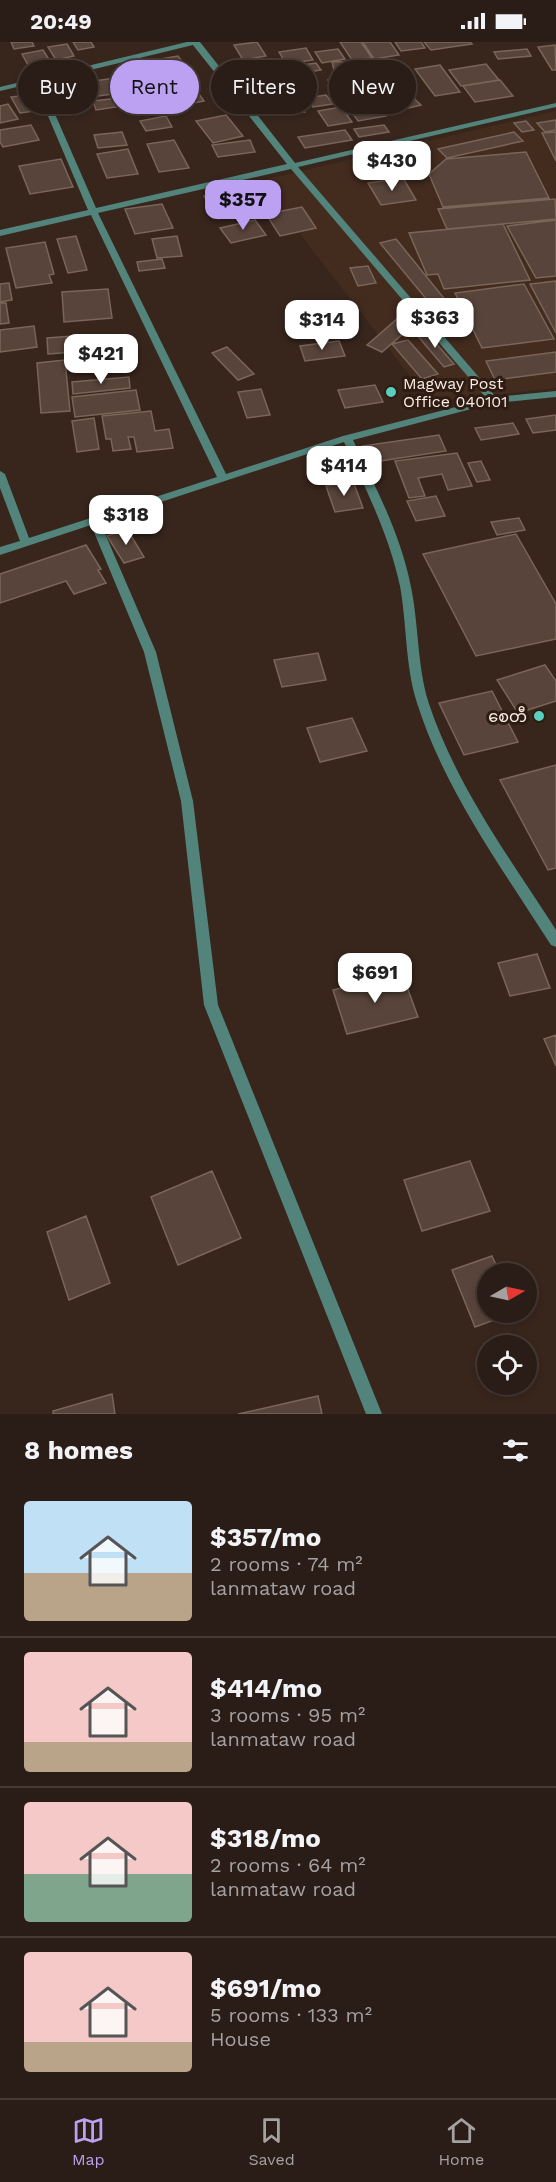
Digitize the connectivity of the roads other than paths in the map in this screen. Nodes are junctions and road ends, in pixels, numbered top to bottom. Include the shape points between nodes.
1 (195, 42) edge
2 (98, 65) edge
3 (18, 84) edge
4 (0, 89) edge
5 (556, 105) edge
6 (51, 114) edge
7 (293, 166) junction
8 (93, 211) junction
9 (0, 233) edge
10 (556, 394) edge
11 (494, 400) junction
12 (347, 438) junction
13 (0, 474) edge
14 (223, 479) junction
15 (94, 521) junction
16 (26, 543) junction
17 (0, 551) edge
18 (556, 941) edge
19 (374, 1414) edge

1 - 2 street
1 - 7 street
3 - 4 street
5 - 7 street
6 - 8 street
7 - 8 street
7 - 11 street
8 - 9 street
8 - 14 street
10 - 11 street
11 - 12 street
12 - 14 street
12 - 18 street via 391,532 406,590 411,653 427,713 457,784
13 - 16 street
14 - 15 street
15 - 16 street
15 - 19 street via 150,652 187,801 211,1005
16 - 17 street

